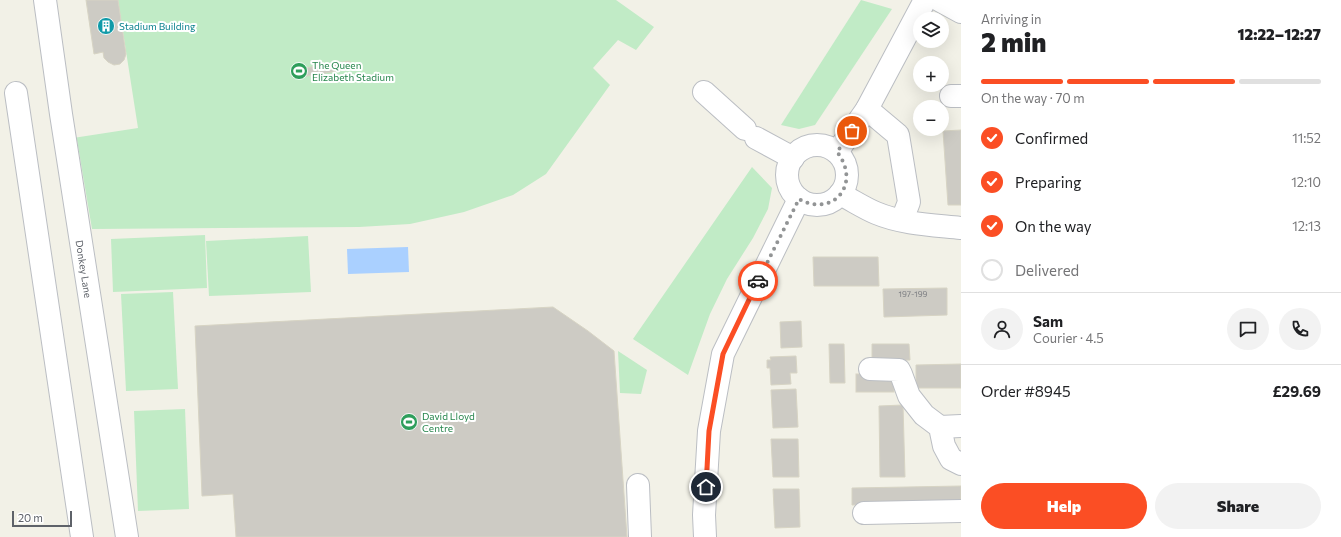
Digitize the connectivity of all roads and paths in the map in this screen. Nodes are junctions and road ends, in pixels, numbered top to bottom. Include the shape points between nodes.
1 (45, 0) edge
2 (925, 0) edge
3 (939, 0) edge
4 (961, 12) edge
5 (704, 92) dead end
6 (16, 93) dead end
7 (867, 109) junction
8 (837, 152) junction
9 (793, 158) junction
10 (840, 194) junction
11 (799, 199) junction
12 (902, 220) junction
13 (961, 228) edge
14 (870, 369) dead end
15 (961, 426) edge
16 (940, 427) junction
17 (961, 464) edge
18 (638, 485) dead end
19 (961, 511) edge
20 (864, 512) dead end
21 (82, 537) edge
22 (127, 537) edge
23 (640, 537) edge
24 (705, 537) edge

1 - 22 street, Donkey Lane
2 - 7 street
3 - 4 street
5 - 9 street via 751,133
6 - 21 street
7 - 8 street
7 - 12 street via 898,135 908,202
8 - 9 street via 821,145 810,146 800,150
8 - 10 street via 844,160 847,170 847,181
9 - 11 street via 788,172 788,182 792,192
10 - 11 street via 825,204 815,205
10 - 12 street via 876,213
11 - 24 street via 723,354 709,431
12 - 13 street
14 - 16 street via 899,370 909,396 924,415
15 - 16 street
16 - 17 street via 944,446 951,459
18 - 23 street
19 - 20 street

